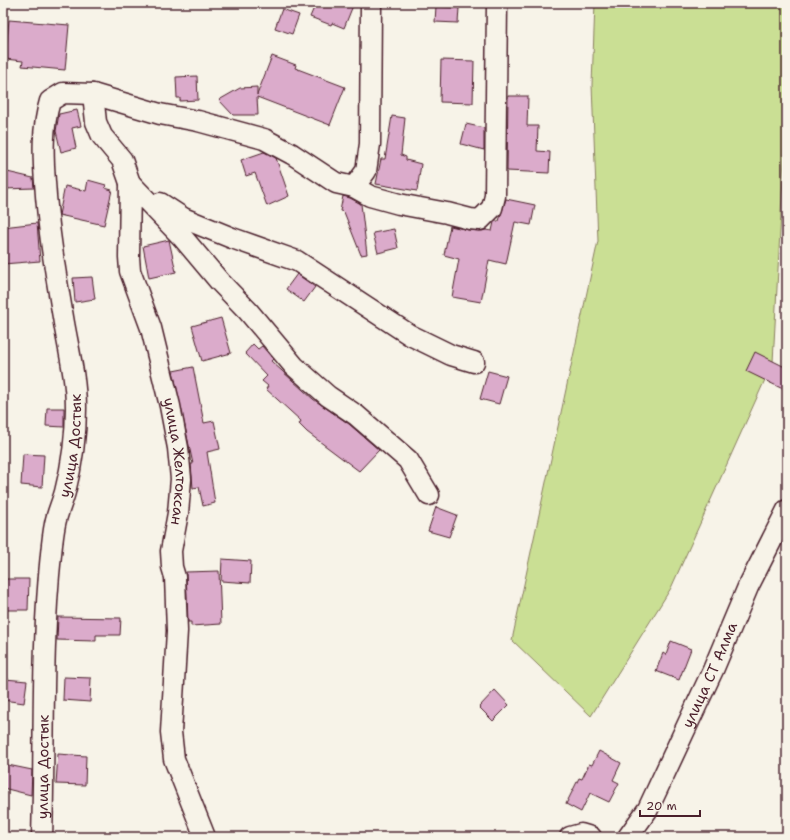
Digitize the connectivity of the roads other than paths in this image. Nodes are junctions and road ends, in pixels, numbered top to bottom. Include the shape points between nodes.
1 (497, 3) edge
2 (366, 5) edge
3 (93, 94) junction
4 (130, 183) junction
5 (354, 188) junction
6 (474, 362) dead end
7 (429, 495) dead end
8 (787, 510) edge
9 (42, 837) edge
10 (205, 837) edge
11 (570, 837) edge
12 (591, 837) edge
13 (628, 837) edge

1 - 5 street via 495,196 492,208 480,220 470,219 399,204 370,196
2 - 5 street via 370,144 366,171
3 - 4 street, улица Желтоксан via 96,122 102,136 122,160
3 - 5 street via 160,114 198,121 264,139 336,183
3 - 9 street, улица Достык via 63,94 50,101 44,135 46,192 54,261 73,367 76,431 65,491 55,524 48,591 43,708
4 - 6 street via 183,218 297,261 410,335 452,355
4 - 7 street via 248,310 294,366 408,460
4 - 10 street, улица Желтоксан via 130,271 151,328 170,406 181,478 171,551 172,567 176,577 177,631 172,746 174,759
8 - 13 street, улица СТ Алма via 748,587 713,670 648,809
11 - 12 street via 582,834

